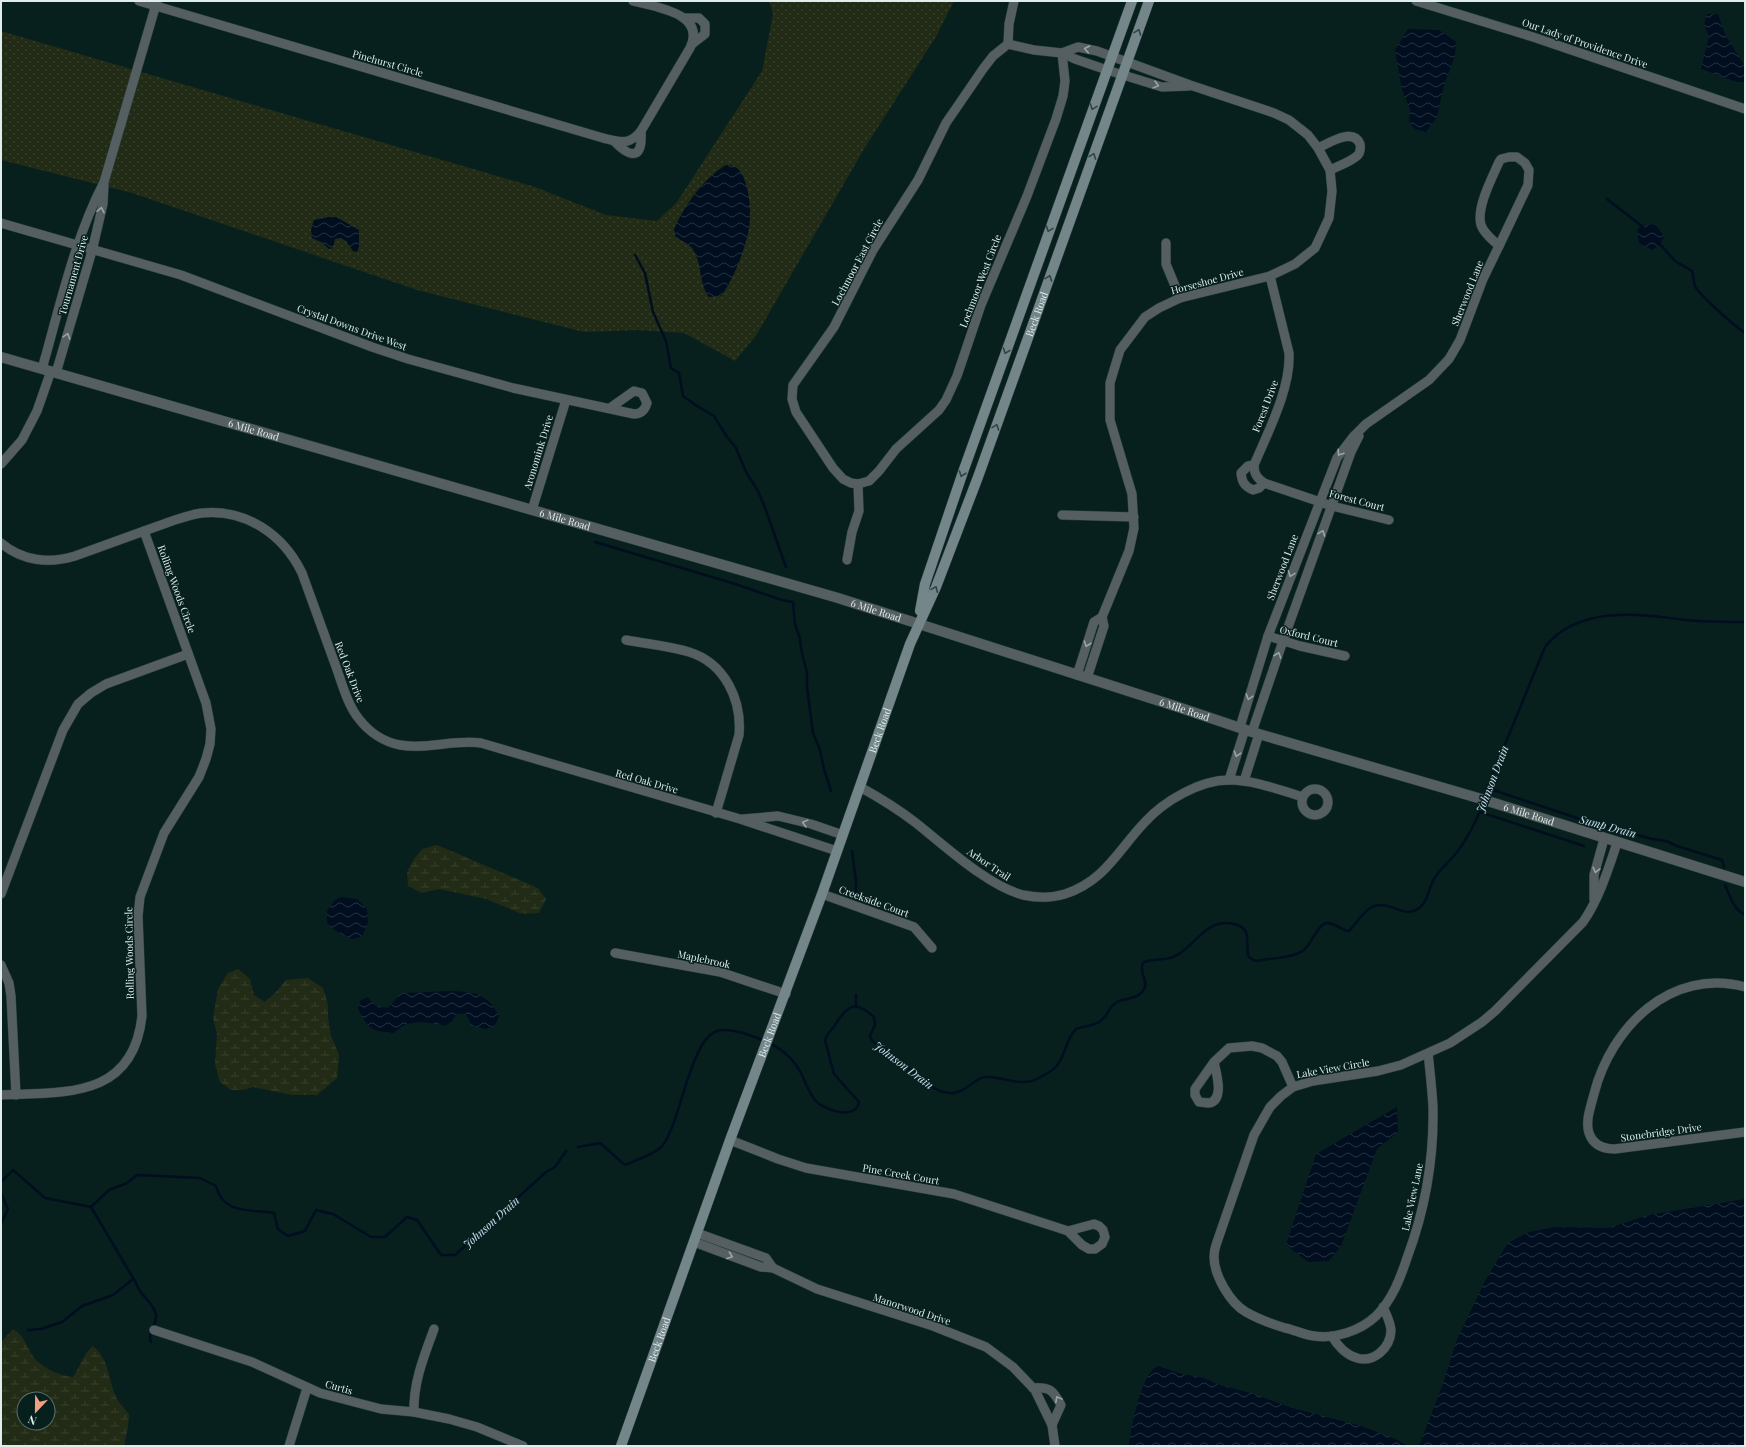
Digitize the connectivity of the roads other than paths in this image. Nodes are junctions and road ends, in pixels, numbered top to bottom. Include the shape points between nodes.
1 (139, 1) edge
2 (633, 1) edge
3 (1014, 1) edge
4 (1132, 1) edge
5 (1149, 1) edge
6 (1416, 1) edge
7 (156, 3) edge
8 (685, 18) junction
9 (692, 44) junction
10 (1008, 44) junction
11 (1062, 52) junction
12 (1111, 57) junction
13 (1126, 62) junction
14 (1106, 70) junction
15 (1122, 75) junction
16 (1190, 85) junction
17 (1745, 109) edge
18 (641, 131) junction
19 (614, 141) junction
20 (1318, 148) junction
21 (1330, 170) junction
22 (104, 182) junction
23 (1, 223) edge
24 (1166, 243) dead end
25 (77, 246) junction
26 (1499, 246) junction
27 (92, 251) junction
28 (1270, 276) junction
29 (1180, 298) junction
30 (1, 357) edge
31 (50, 371) junction
32 (566, 400) junction
33 (610, 408) dead end
34 (1366, 424) junction
35 (1, 464) edge
36 (1254, 465) junction
37 (1264, 483) junction
38 (858, 484) junction
39 (1319, 501) junction
40 (1332, 506) junction
41 (532, 510) junction
42 (1062, 515) dead end
43 (1134, 517) junction
44 (1389, 520) dead end
45 (144, 531) junction
46 (1, 543) edge
47 (847, 560) dead end
48 (1102, 616) junction
49 (918, 624) junction
50 (1268, 636) junction
51 (626, 640) dead end
52 (1283, 641) junction
53 (188, 654) junction
54 (1345, 656) dead end
55 (1077, 675) junction
56 (1088, 678) junction
57 (1249, 731) junction
58 (1229, 780) junction
59 (1244, 781) junction
60 (860, 787) junction
61 (1303, 797) dead end
62 (716, 813) junction
63 (740, 819) junction
64 (842, 835) junction
65 (1604, 839) junction
66 (1617, 843) junction
67 (837, 851) junction
68 (4, 877) edge
69 (1745, 882) edge
70 (1, 894) edge
71 (822, 894) junction
72 (1594, 902) junction
73 (932, 948) dead end
74 (614, 953) dead end
75 (1, 965) edge
76 (1745, 987) edge
77 (786, 994) junction
78 (1428, 1053) junction
79 (1214, 1062) dead end
80 (1293, 1087) junction
81 (1, 1095) edge
82 (16, 1095) junction
83 (1745, 1132) edge
84 (730, 1140) junction
85 (1068, 1231) dead end
86 (695, 1238) junction
87 (1383, 1307) junction
88 (1360, 1327) joint
89 (434, 1329) dead end
90 (154, 1330) dead end
91 (1332, 1336) junction
92 (308, 1388) junction
93 (1033, 1388) junction
94 (414, 1412) junction
95 (1052, 1426) junction
96 (288, 1446) edge
97 (523, 1446) edge
98 (621, 1446) edge
99 (1054, 1446) edge

1 - 7 street, Pinehurst Circle
2 - 8 street, Pinehurst Circle
3 - 10 street
4 - 12 main road, Beck Road
13 -> 5 main road, Beck Road
6 - 17 street, Our Lady of Providence Drive via 1533,37
7 - 19 street, Pinehurst Circle
7 - 22 street, Tournament Drive
8 - 9 street via 693,30
8 - 9 street, Pinehurst Circle via 699,18 705,24 705,34
9 - 18 street, Pinehurst Circle
10 - 11 street via 1034,50
10 - 38 street, Lochmoor East Circle via 993,56 946,124 914,186 873,250 834,327 793,385 792,399 796,412 843,479
12 -> 11 street, Horseshoe Drive via 1078,47
11 - 14 street, Horseshoe Drive
11 - 38 street, Lochmoor West Circle via 1065,81 1056,119 1027,196 981,304 946,400 939,410 896,449 879,471 869,480
12 - 13 street, Horseshoe Drive
12 - 14 main road, Beck Road
13 - 15 main road, Beck Road
13 - 16 street, Horseshoe Drive
14 - 15 street, Horseshoe Drive
14 -> 49 main road, Beck Road via 963,472 925,584
15 -> 16 street, Horseshoe Drive via 1162,87
49 -> 15 main road, Beck Road via 936,587 978,477
16 - 20 street, Horseshoe Drive via 1289,120 1308,135
18 - 19 street, Pinehurst Circle via 630,141
18 - 19 street, Pinehurst Circle via 642,145 636,153 624,150
20 - 21 street, Horseshoe Drive
20 - 21 street via 1348,135 1355,137 1360,143 1358,155
21 - 28 street, Horseshoe Drive via 1332,191 1329,218 1314,248 1295,264
22 - 25 street, Tournament Drive
27 -> 22 street, Tournament Drive
23 - 25 street, Crystal Downs Drive West
24 - 29 street via 1166,264
25 - 27 street, Crystal Downs Drive West
25 - 31 street, Tournament Drive
26 - 26 street, Sherwood Lane via 1528,185 1529,170 1517,157 1501,159 1498,162 1480,213 1481,226
26 - 34 street, Sherwood Lane via 1460,340 1449,359 1429,380
31 -> 27 street, Tournament Drive
27 - 32 street, Crystal Downs Drive West via 180,275 408,359
28 - 29 street, Horseshoe Drive
28 - 36 street, Forest Drive via 1290,365 1284,389
29 - 43 street, Horseshoe Drive via 1145,317 1120,350 1110,383 1110,420 1132,494
30 - 31 street, 6 Mile Road
31 - 35 street via 37,411 22,440
31 - 41 street, 6 Mile Road
32 - 33 street, Crystal Downs Drive West
32 - 41 street, Aronomink Drive
34 -> 39 street, Sherwood Lane via 1337,458
34 - 40 street, Sherwood Lane via 1351,452
36 - 37 street via 1254,472
36 - 37 street via 1248,466 1241,473 1242,480 1253,490
37 - 39 street
38 - 47 street via 859,511
39 - 40 street, Forest Court
39 -> 50 street, Sherwood Lane
40 - 44 street, Forest Court
52 -> 40 street, Sherwood Lane
41 - 49 street, 6 Mile Road
42 - 43 street
43 - 48 street, Horseshoe Drive via 1129,551
45 - 46 street, Red Oak Drive via 75,556 56,560 23,556
45 - 53 street, Rolling Woods Circle
45 - 62 street, Red Oak Drive via 189,516 215,513 249,520 277,538 291,553 302,573 351,707 366,727 384,740 413,746 458,742 481,743
48 -> 55 street, Horseshoe Drive via 1094,622
48 - 56 street, Horseshoe Drive via 1104,626
49 - 55 street, 6 Mile Road
49 - 60 main road, Beck Road
50 - 52 street, Oxford Court
50 -> 57 street, Sherwood Lane
51 - 62 street via 690,653 713,666 729,685 738,706 739,735
52 - 54 street, Oxford Court
57 -> 52 street, Sherwood Lane
53 - 68 street via 106,684 78,704 63,730
53 - 82 street, Rolling Woods Circle via 208,711 210,744 199,777 164,833 140,897 138,916 142,1016 136,1043 120,1068 96,1085 75,1091
55 - 56 street, 6 Mile Road
56 - 57 street, 6 Mile Road
57 -> 58 street
57 - 59 street
57 - 65 street, 6 Mile Road via 1478,798
58 - 59 street, Arbor Trail
58 - 60 street, Arbor Trail via 1192,789 1163,806 1144,823 1096,879 1074,891 1050,897 1012,892 998,884 890,803
59 - 61 street, Arbor Trail
60 - 64 main road, Beck Road
62 - 63 street, Red Oak Drive
64 -> 63 street, Red Oak Drive via 778,816
63 - 67 street, Red Oak Drive
64 - 67 main road, Beck Road
65 - 66 street, 6 Mile Road
65 -> 72 street, Lake View Circle via 1594,874
66 - 69 street, 6 Mile Road
66 - 72 street, Lake View Circle
67 - 71 main road, Beck Road
68 - 70 street
71 - 73 street, Creekside Court via 914,927
71 - 77 main road, Beck Road
72 - 78 street, Lake View Circle via 1583,922 1482,1022 1450,1043
74 - 77 street, Maplebrook via 720,972
75 - 82 street via 11,996
76 - 83 street, Stonebridge Drive via 1728,984 1691,986 1665,996 1643,1012 1626,1028 1605,1064 1595,1090 1587,1126 1592,1140 1599,1146 1615,1149
77 - 84 main road, Beck Road
78 - 80 street, Lake View Circle via 1401,1065 1378,1071
78 - 87 street, Lake View Lane via 1433,1107 1428,1181 1419,1225 1400,1278
79 - 80 street via 1229,1048 1262,1048 1282,1062
80 - 91 street, Lake View Circle via 1270,1107 1254,1135 1214,1257 1218,1274 1231,1300 1246,1312 1271,1323 1314,1336
81 - 82 street, Rolling Woods Circle
84 - 85 street, Pine Creek Court via 806,1168 954,1194
84 - 86 main road, Beck Road
86 - 93 street, Manorwood Drive via 766,1258 773,1268 817,1289 933,1326 986,1346
86 - 98 main road, Beck Road
87 - 88 street, Lake View Lane via 1375,1317
87 - 91 street via 1391,1330 1389,1340 1383,1351 1372,1358 1357,1358 1338,1346
88 - 91 street, Lake View Circle
89 - 94 street via 417,1380
90 - 92 street, Curtis via 252,1362
92 - 94 street, Curtis via 342,1400 381,1409
92 - 96 street
93 - 95 street, Manorwood Drive
95 -> 93 street, Manorwood Drive via 1061,1405 1055,1393 1045,1388
94 - 97 street, Curtis via 477,1427
95 - 99 street, Manorwood Drive

